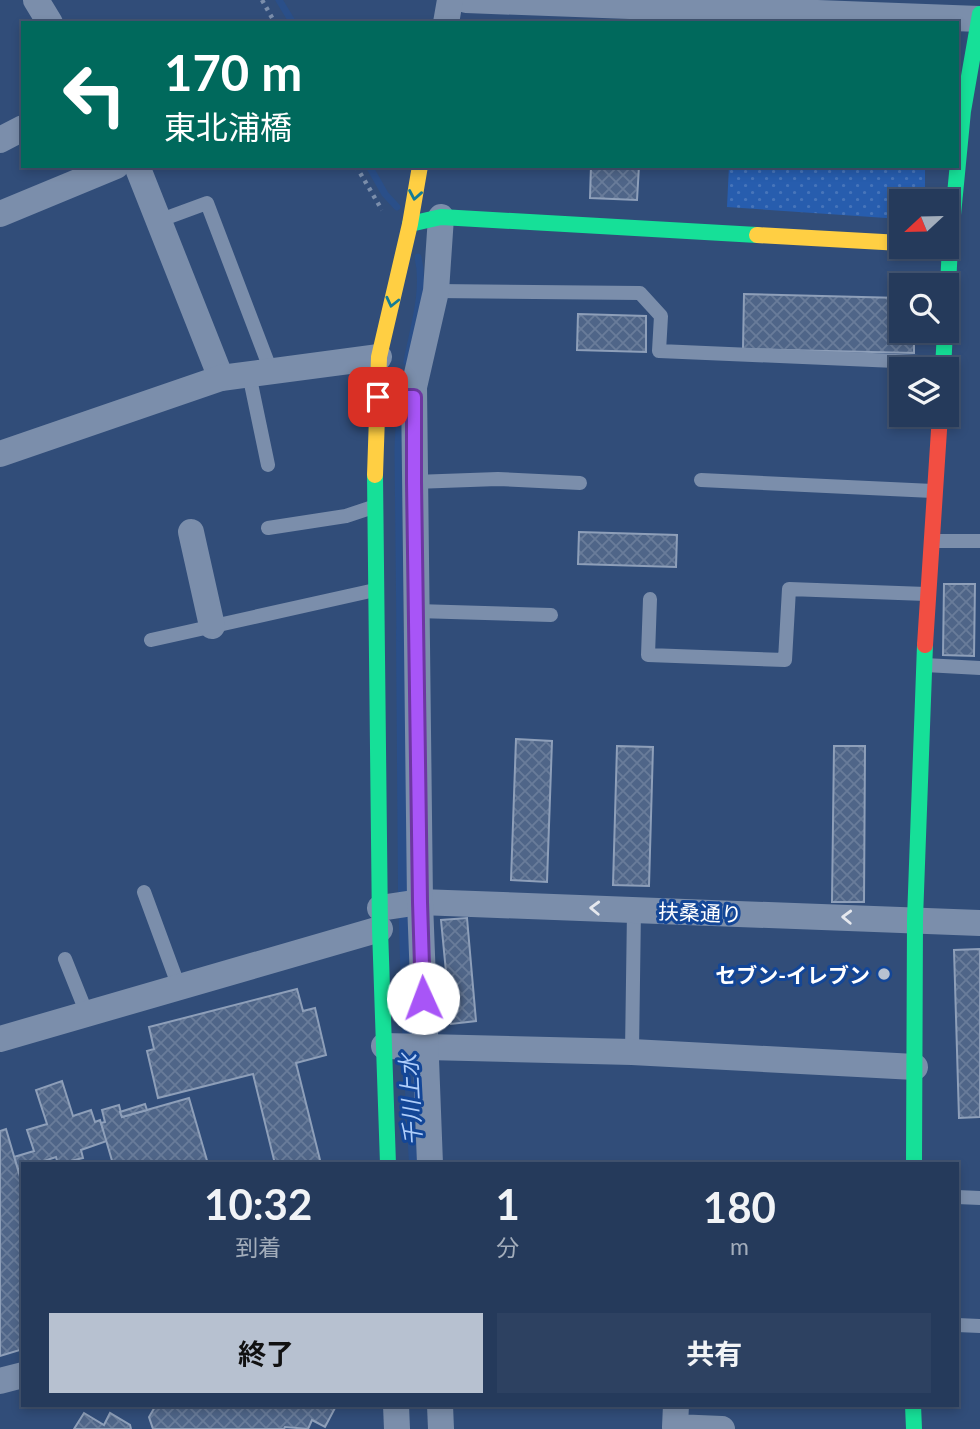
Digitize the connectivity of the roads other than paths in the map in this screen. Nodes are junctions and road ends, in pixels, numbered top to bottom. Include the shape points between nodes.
1 (36, 0) edge
2 (450, 0) edge
3 (466, 0) edge
4 (699, 16) edge
5 (783, 17) edge
6 (980, 17) edge
7 (49, 21) edge
8 (446, 21) edge
9 (962, 95) edge
10 (962, 127) junction
11 (980, 128) edge
12 (21, 129) edge
13 (0, 140) edge
14 (959, 152) edge
15 (111, 168) edge
16 (137, 168) edge
17 (420, 168) edge
18 (957, 168) edge
19 (955, 189) edge
20 (0, 214) edge
21 (441, 217) junction
22 (158, 221) junction
23 (410, 224) junction
24 (889, 242) edge
25 (959, 246) edge
26 (970, 247) dead end
27 (436, 291) junction
28 (379, 357) junction
29 (889, 363) edge
30 (260, 373) junction
31 (221, 378) junction
32 (378, 397) junction
33 (414, 397) junction
34 (939, 427) edge
35 (0, 454) edge
36 (268, 466) dead end
37 (701, 480) dead end
38 (414, 482) junction
39 (580, 484) dead end
40 (934, 491) junction
41 (376, 506) junction
42 (268, 528) dead end
43 (191, 532) dead end
44 (931, 541) junction
45 (980, 541) edge
46 (376, 590) junction
47 (927, 594) junction
48 (650, 598) dead end
49 (551, 615) dead end
50 (401, 620) junction
51 (212, 626) junction
52 (151, 640) dead end
53 (925, 665) junction
54 (980, 668) edge
55 (144, 892) dead end
56 (396, 910) junction
57 (634, 910) junction
58 (915, 919) junction
59 (980, 923) edge
60 (65, 959) dead end
61 (179, 987) junction
62 (87, 1014) junction
63 (0, 1039) edge
64 (388, 1046) junction
65 (424, 1046) junction
66 (632, 1052) junction
67 (915, 1067) junction
68 (388, 1162) edge
69 (430, 1162) edge
70 (914, 1162) edge
71 (959, 1197) edge
72 (980, 1198) edge
73 (959, 1325) edge
74 (980, 1326) edge
75 (21, 1375) edge
76 (0, 1381) edge
77 (396, 1407) edge
78 (440, 1407) edge
79 (676, 1407) edge
80 (914, 1407) edge
81 (397, 1429) edge
82 (441, 1429) edge
83 (722, 1429) edge
84 (914, 1429) edge

1 - 7 street
2 - 8 street
3 - 4 street
4 - 5 street
5 - 6 street
6 - 9 street
9 - 10 street
10 - 11 lane
10 - 14 street
12 - 13 street
15 - 20 street
16 - 22 street
17 -> 23 street
18 - 19 street
21 - 23 street
21 - 24 street
21 - 27 street
22 - 30 lane via 207,203
22 - 31 street
23 -> 28 street
25 - 26 street
27 - 29 lane via 640,293 662,316 659,351
27 - 33 street
28 - 30 street
28 - 32 street
30 - 31 street
30 - 36 lane
31 - 35 street
32 - 33 street
32 - 41 street
33 - 38 street
34 - 40 street
37 - 40 lane
38 - 39 lane
38 - 50 street
40 - 44 street
41 - 42 lane via 346,516
41 - 46 street
43 - 51 street
44 - 45 lane
44 - 47 street
46 - 50 street
46 - 51 lane
47 - 48 lane via 789,589 785,660 648,655
47 - 53 street
49 - 50 lane
50 - 56 street
50 - 56 street
51 - 52 lane
53 - 54 lane
53 - 58 street
55 - 61 lane
57 -> 56 street, 扶桑通り
56 - 61 street, 扶桑通り
56 - 64 street
56 - 65 street
58 -> 57 street, 扶桑通り
57 - 66 lane
58 - 59 street, 扶桑通り
58 - 67 street
60 - 62 lane
61 - 62 street, 扶桑通り
62 - 63 street, 扶桑通り
64 - 65 street
64 - 68 street
65 - 66 street
65 - 69 street
66 - 67 street
67 - 70 street
71 - 72 lane
73 - 74 lane
75 - 76 street
77 - 81 street
78 - 82 street
79 - 83 street via 675,1427
80 - 84 street

